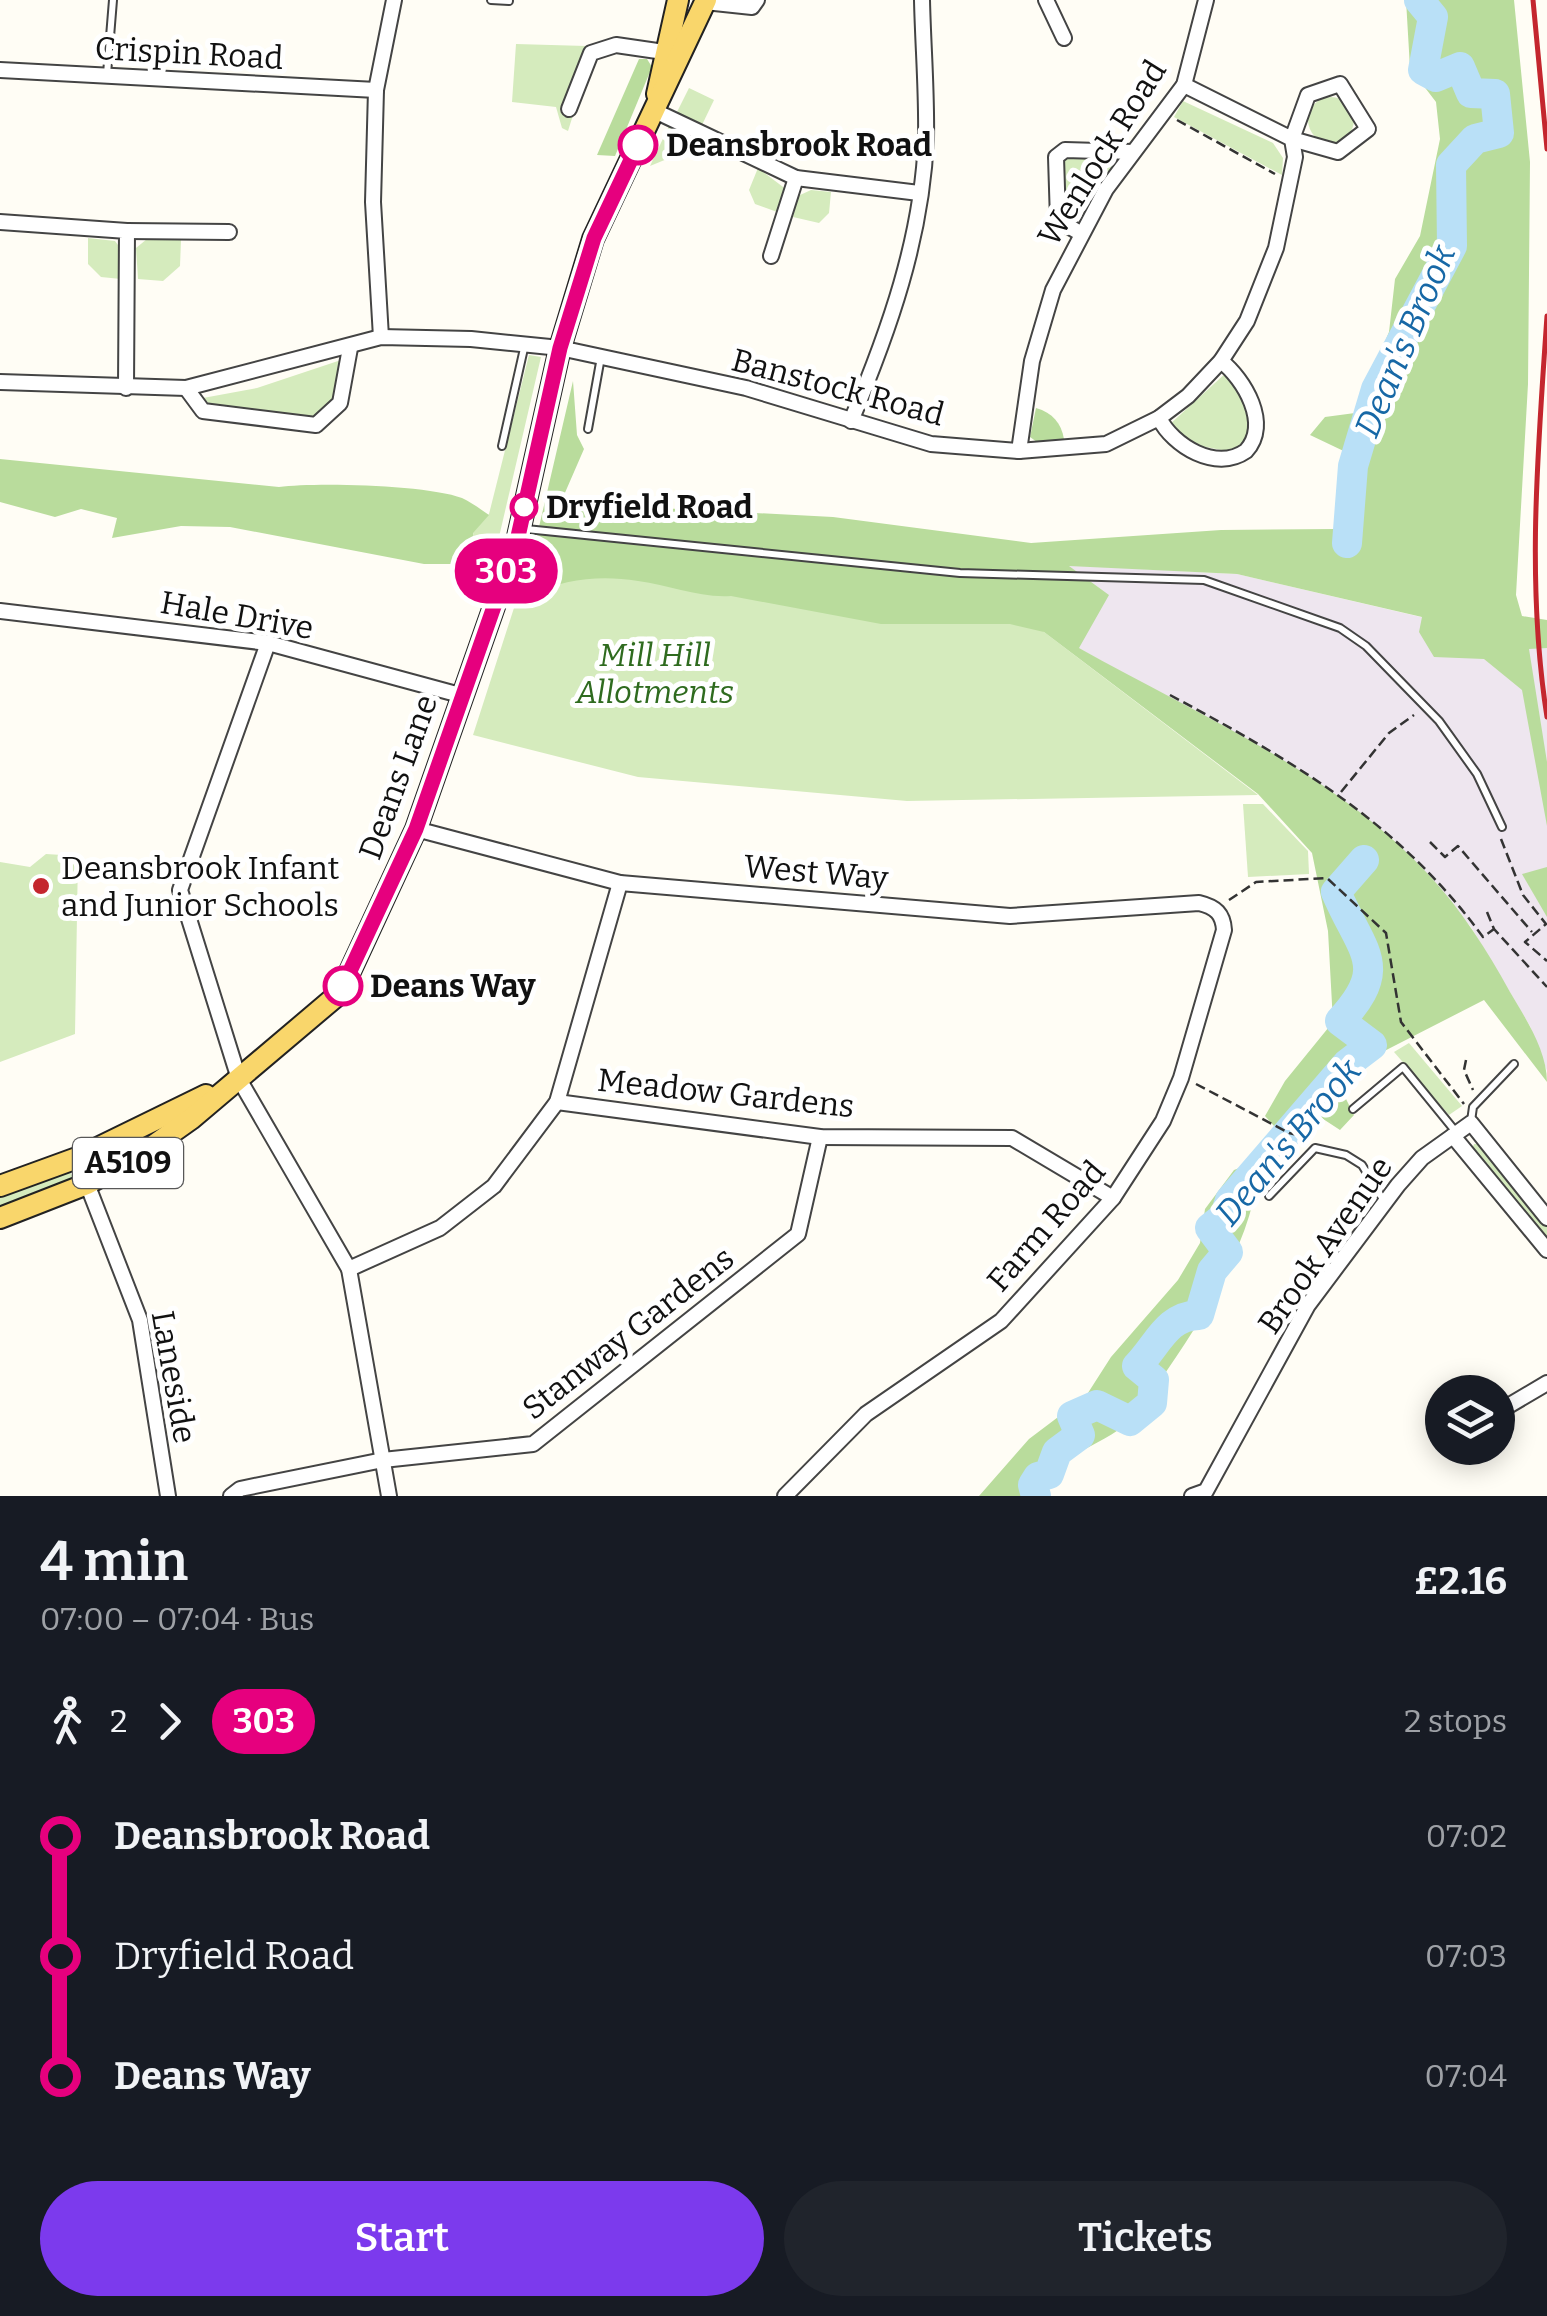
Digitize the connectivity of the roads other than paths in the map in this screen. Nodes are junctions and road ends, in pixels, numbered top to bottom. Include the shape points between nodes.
1 (112, 0) edge
2 (394, 0) edge
3 (491, 0) edge
4 (678, 0) edge
5 (757, 0) edge
6 (922, 0) edge
7 (1046, 0) edge
8 (1206, 0) edge
9 (706, 1) edge
10 (509, 2) edge
11 (1064, 38) dead end
12 (664, 52) junction
13 (0, 70) edge
14 (107, 76) junction
15 (1184, 85) junction
16 (376, 90) junction
17 (568, 108) dead end
18 (655, 111) junction
19 (1292, 139) junction
20 (1133, 152) junction
21 (796, 178) junction
22 (920, 193) junction
23 (0, 222) edge
24 (127, 231) junction
25 (229, 232) dead end
26 (1080, 233) junction
27 (771, 256) dead end
28 (382, 337) junction
29 (524, 344) junction
30 (350, 348) junction
31 (560, 348) junction
32 (601, 357) junction
33 (1221, 361) junction
34 (0, 382) edge
35 (126, 388) junction
36 (186, 388) junction
37 (1159, 418) junction
38 (851, 420) junction
39 (588, 429) dead end
40 (502, 446) dead end
41 (1019, 451) junction
42 (520, 529) junction
43 (0, 610) edge
44 (268, 643) junction
45 (460, 695) junction
46 (1502, 827) road end
47 (416, 829) junction
48 (620, 883) junction
49 (1216, 909) joint
50 (1514, 1064) dead end
51 (239, 1079) junction
52 (557, 1102) junction
53 (1353, 1109) dead end
54 (1472, 1115) junction
55 (1455, 1134) junction
56 (820, 1137) junction
57 (77, 1158) junction
58 (87, 1184) junction
59 (0, 1186) edge
60 (1269, 1196) dead end
61 (1112, 1198) junction
62 (1385, 1202) junction
63 (0, 1218) edge
64 (1547, 1218) edge
65 (1547, 1250) edge
66 (350, 1270) junction
67 (1547, 1383) edge
68 (1515, 1402) edge
69 (382, 1460) junction
70 (168, 1496) edge
71 (231, 1496) edge
72 (389, 1496) edge
73 (785, 1496) edge
74 (1192, 1496) edge

1 - 14 lane
2 - 16 street
3 - 10 lane
4 - 12 main road, Deans Lane / A5109
5 - 9 street via 752,7
6 - 22 street via 926,140
7 - 11 street
8 - 15 street, Wenlock Road
9 - 18 main road, Deans Lane / A5109
12 - 17 street via 616,45 590,53
12 - 18 main road, Deans Lane / A5109
13 - 14 street, Crispin Road
14 - 16 street, Crispin Road
15 - 19 street
15 - 20 street, Wenlock Road
16 - 28 street via 373,202
18 - 21 street
18 - 31 main road, Deans Lane / A5109 via 594,238
19 - 19 street via 1338,152 1368,129 1340,84 1308,96
19 - 33 street, Banstock Road via 1295,157 1276,248 1247,321
20 - 26 street, Wenlock Road
20 - 26 street via 1065,150 1056,157 1058,220
21 - 22 street
21 - 27 street
22 - 38 street via 886,336
23 - 24 street
24 - 25 street
24 - 35 street
26 - 41 street, Wenlock Road via 1053,290 1032,361
28 - 29 street
28 - 30 street
29 - 31 street
29 - 40 lane
30 - 36 street
30 - 36 street via 340,402 316,425 203,411
31 - 32 street, Banstock Road
31 - 42 main road, Deans Lane / A5109
32 - 38 street, Banstock Road via 746,388
32 - 39 lane
33 - 37 street, Banstock Road
33 - 37 street via 1247,387 1254,428 1246,451 1229,458 1194,452 1170,437
34 - 35 street
35 - 36 street
37 - 41 street, Banstock Road via 1106,444
38 - 41 street, Banstock Road via 931,444
42 - 45 main road, Deans Lane / A5109
42 - 46 lane via 960,573 1204,580 1340,628 1366,646 1426,706 1477,774
43 - 44 street, Hale Drive
44 - 45 street, Hale Drive
44 - 51 street via 180,890
45 - 47 main road, Deans Lane / A5109
47 - 48 street, West Way
47 - 51 main road, Deans Lane / A5109 via 340,993
48 - 49 street, West Way via 1010,916 1200,903
48 - 52 street
49 - 61 street, Farm Road via 1224,930 1181,1078 1163,1121
50 - 54 lane
51 - 57 main road, Deans Lane / A5109
51 - 58 main road, Deans Lane / A5109 via 136,1158
51 - 66 street
52 - 56 street, Meadow Gardens
52 - 66 street via 494,1186 440,1228
53 - 55 lane via 1402,1067
54 - 55 street, Brook Avenue
54 - 64 street
55 - 62 street, Brook Avenue via 1422,1158
55 - 65 street
56 - 61 street, Meadow Gardens via 1012,1138
56 - 69 street, Stanway Gardens via 798,1234 533,1444
57 - 58 street, Laneside
57 - 59 main road, Deans Lane / A5109
58 - 63 main road, Deans Lane / A5109
58 - 70 street, Laneside via 140,1320
60 - 62 lane via 1315,1148 1362,1166
61 - 73 street, Farm Road via 1001,1321 866,1414
62 - 74 street, Brook Avenue via 1308,1305 1206,1491
66 - 69 street
67 - 68 street
69 - 71 street, Stanway Gardens
69 - 72 street

